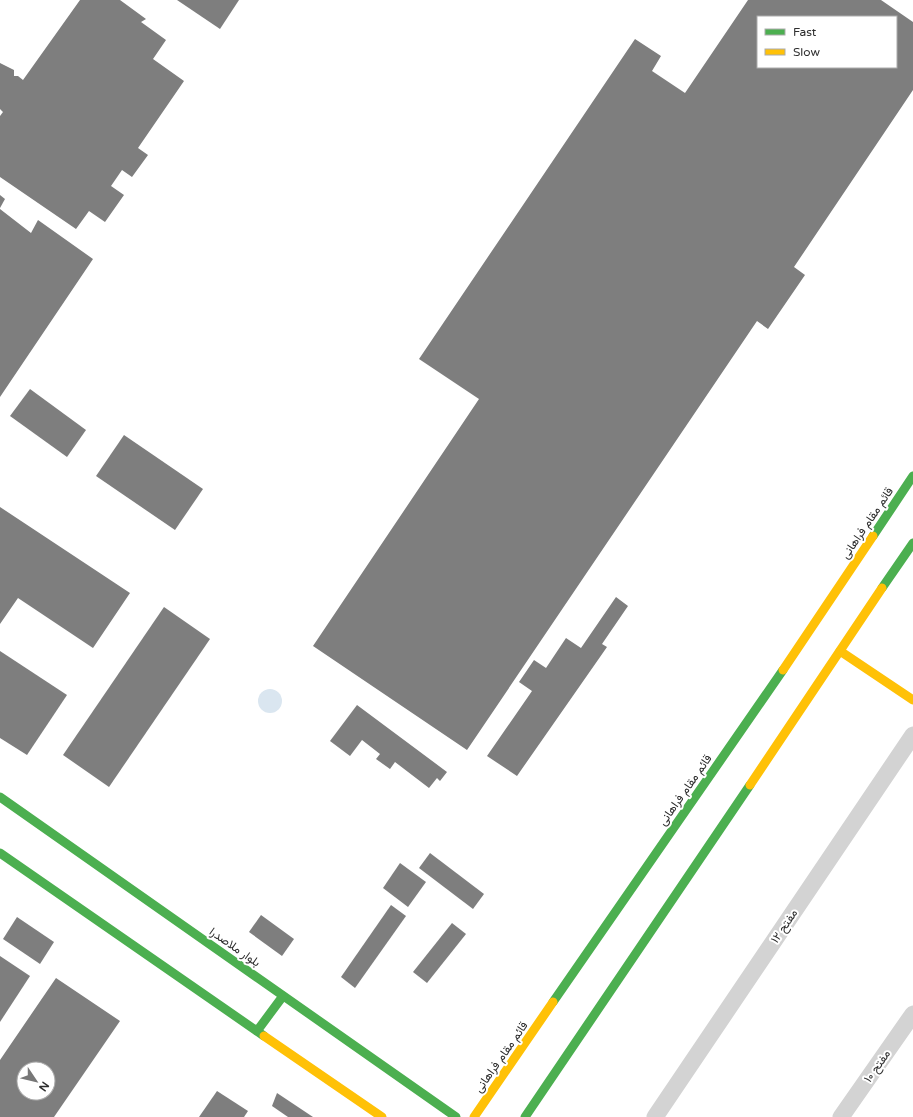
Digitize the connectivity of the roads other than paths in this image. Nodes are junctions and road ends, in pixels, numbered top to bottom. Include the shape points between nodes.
1 (913, 476) edge
2 (913, 543) edge
3 (840, 651) junction
4 (913, 700) edge
5 (913, 735) edge
6 (0, 797) edge
7 (0, 853) edge
8 (283, 996) junction
9 (913, 1014) edge
10 (257, 1031) junction
11 (382, 1117) edge
12 (456, 1117) edge
13 (474, 1117) edge
14 (525, 1117) edge
15 (656, 1117) edge
16 (841, 1117) edge

1 - 13 street, قائم مقام فراهانی
2 - 3 street
3 - 4 street
3 - 14 street
5 - 15 street, مفتح ۱۲
6 - 8 street, بلوار ملاصدرا
7 - 10 street
8 - 10 street
8 - 12 street, بلوار ملاصدرا
9 - 16 street, مفتح ۱۰
10 - 11 street

